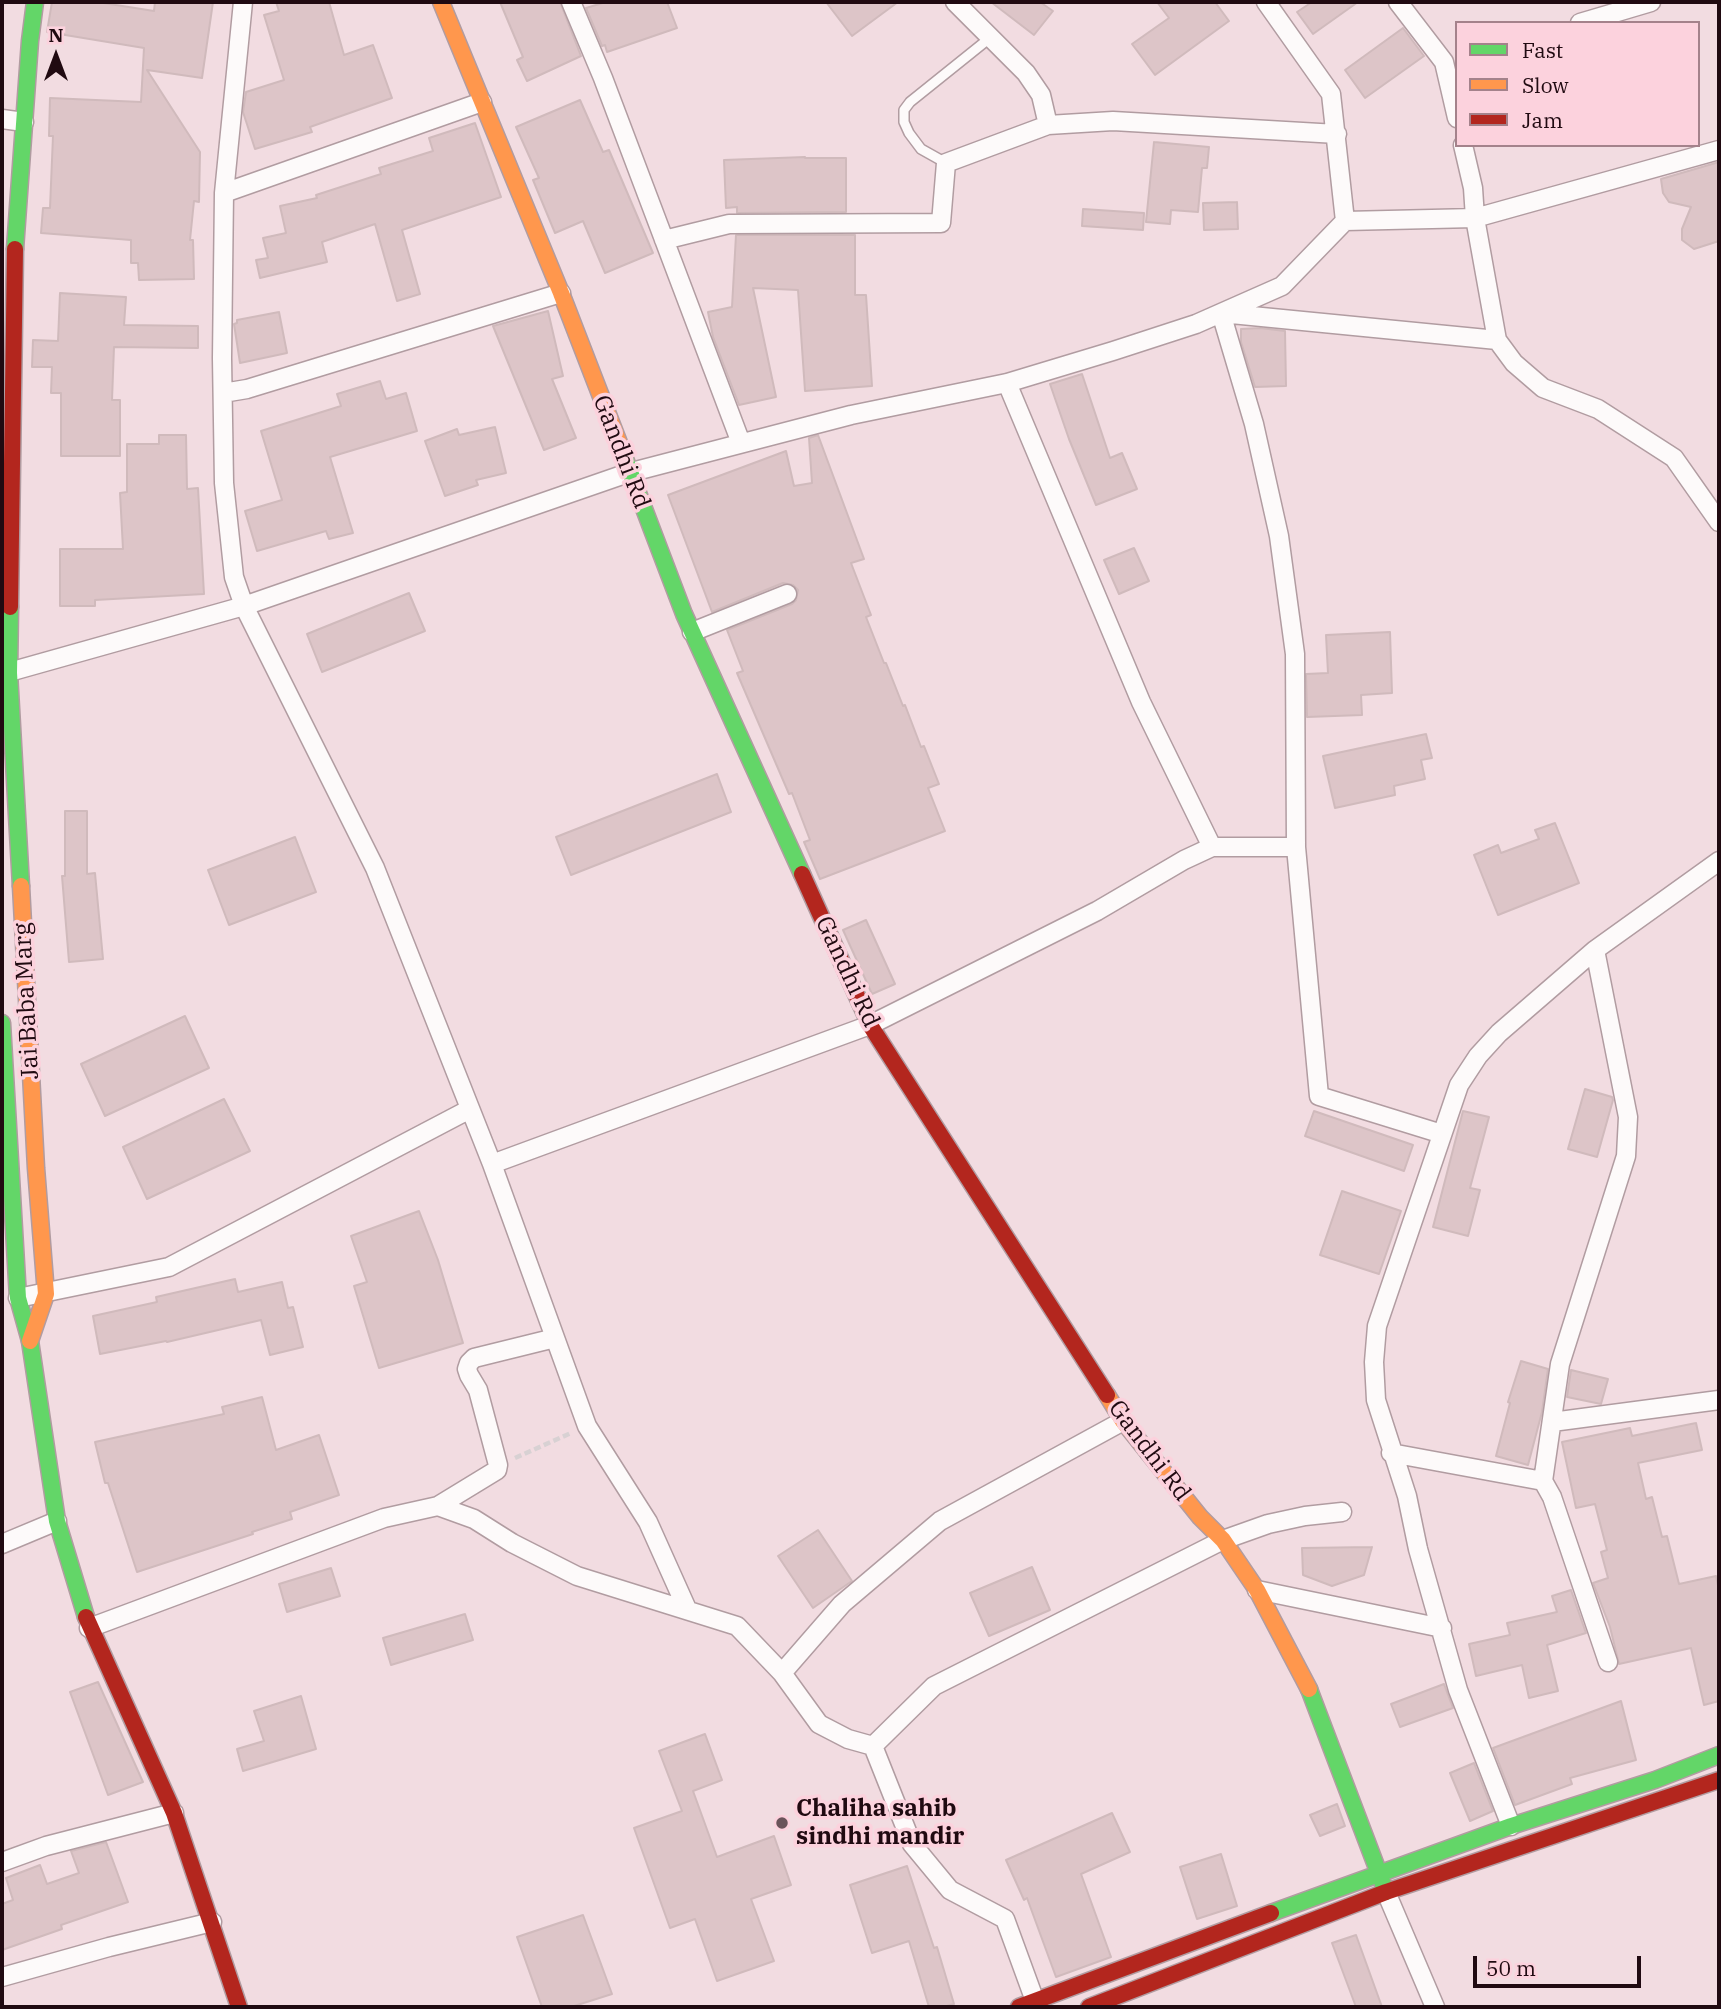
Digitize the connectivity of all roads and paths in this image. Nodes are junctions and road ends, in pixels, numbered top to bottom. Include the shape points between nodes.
1 (35, 2) edge
2 (243, 2) edge
3 (441, 2) edge
4 (571, 2) edge
5 (954, 2) edge
6 (1266, 2) edge
7 (1398, 2) edge
8 (1651, 2) edge
9 (1630, 5) edge
10 (1586, 21) edge
11 (992, 36) junction
12 (1450, 60) edge
13 (1455, 101) edge
14 (482, 102) junction
15 (2, 119) edge
16 (24, 122) junction
17 (1048, 125) junction
18 (1336, 134) junction
19 (1463, 147) edge
20 (1719, 150) edge
21 (946, 163) junction
22 (224, 193) junction
23 (1475, 218) junction
24 (1345, 221) junction
25 (664, 240) junction
26 (561, 293) junction
27 (1221, 313) junction
28 (1497, 341) junction
29 (1007, 383) junction
30 (223, 393) junction
31 (741, 443) junction
32 (628, 473) junction
33 (1719, 522) edge
34 (787, 594) dead end
35 (244, 606) junction
36 (692, 632) junction
37 (5, 673) edge
38 (6, 717) edge
39 (1212, 847) junction
40 (1296, 847) junction
41 (1719, 861) edge
42 (1595, 950) junction
43 (2, 1023) edge
44 (870, 1025) junction
45 (470, 1109) junction
46 (1442, 1134) junction
47 (492, 1164) junction
48 (10, 1168) junction
49 (36, 1168) junction
50 (46, 1294) junction
51 (18, 1298) junction
52 (555, 1338) junction
53 (30, 1341) junction
54 (1719, 1399) edge
55 (1123, 1421) junction
56 (1552, 1422) junction
57 (587, 1426) junction
58 (1391, 1452) junction
59 (498, 1465) junction
60 (1543, 1481) junction
61 (439, 1506) junction
62 (1342, 1512) dead end
63 (57, 1521) junction
64 (1223, 1541) junction
65 (2, 1544) edge
66 (1257, 1590) junction
67 (688, 1609) junction
68 (89, 1628) junction
69 (1442, 1628) junction
70 (1608, 1662) dead end
71 (782, 1673) junction
72 (873, 1746) junction
73 (1719, 1755) edge
74 (1719, 1780) edge
75 (174, 1813) junction
76 (1511, 1826) junction
77 (2, 1862) edge
78 (1378, 1872) junction
79 (1386, 1892) junction
80 (212, 1922) junction
81 (2, 1977) edge
82 (1030, 2005) edge
83 (239, 2007) edge
84 (1089, 2007) edge
85 (1435, 2007) edge

1 - 16 street, Jai Baba Marg
2 - 22 street
3 - 14 street, Gandhi Rd
4 - 25 street
5 - 11 street
6 - 18 street via 1331,94
7 - 12 street
8 - 9 street
9 - 10 street
11 - 17 street via 1041,95
11 - 21 lane via 904,110 909,134 921,149
12 - 13 street
14 - 22 street
14 - 26 street, Gandhi Rd
15 - 16 street
16 - 37 street, Jai Baba Marg via 15,245
17 - 18 street via 1113,121
17 - 21 street
18 - 24 street
19 - 23 street
20 - 23 street
21 - 25 street via 941,223 729,224
22 - 30 street
23 - 24 street
23 - 28 street
24 - 27 street via 1282,286
25 - 31 street
26 - 30 street
26 - 32 street, Gandhi Rd
27 - 28 street
27 - 29 street
27 - 40 street via 1254,424 1279,536 1295,654
28 - 33 street via 1543,388 1598,409 1674,458
29 - 31 street
29 - 39 street via 1141,702
30 - 35 street via 234,577
31 - 32 street
32 - 35 street
32 - 36 street, Gandhi Rd
34 - 36 street
35 - 37 street
35 - 45 street via 375,868
36 - 44 street, Gandhi Rd
37 - 38 street, Jai Baba Marg
38 - 49 street, Jai Baba Marg
39 - 40 street
39 - 44 street via 1097,911
40 - 46 street via 1318,1096
41 - 42 street
42 - 46 street via 1478,1056 1459,1085
42 - 56 street via 1628,1117 1626,1156 1560,1364
43 - 48 street, Jai Baba Marg
44 - 47 street
44 - 55 street, Gandhi Rd
45 - 47 street
45 - 50 street via 169,1267
46 - 58 street via 1377,1326 1376,1401
47 - 52 street
48 - 49 street
48 - 51 street, Jai Baba Marg
49 - 50 street, Jai Baba Marg
50 - 51 street
50 - 53 street, Jai Baba Marg
51 - 53 street, Jai Baba Marg
52 - 57 street
52 - 59 street via 469,1363 468,1375 478,1390
53 - 63 street
54 - 56 street
55 - 64 street, Gandhi Rd
55 - 71 street via 940,1521 842,1604
56 - 60 street
57 - 59 path
57 - 67 street via 648,1522
58 - 60 street
58 - 69 street
59 - 61 street via 491,1476
60 - 70 street
61 - 67 street via 474,1519 577,1576
61 - 68 street via 384,1518
62 - 64 street via 1268,1524
63 - 65 street
63 - 68 street
64 - 66 street, Gandhi Rd
64 - 72 street via 934,1686
66 - 69 street
66 - 78 street, Gandhi Rd via 1306,1681
67 - 71 street via 737,1626
68 - 75 street
69 - 76 street via 1458,1690
71 - 72 street via 819,1724
72 - 82 street via 912,1844 950,1890 1006,1919
73 - 76 street
74 - 79 street
75 - 77 street
75 - 80 street
76 - 78 street
78 - 79 street, Gandhi Rd
78 - 82 street
79 - 84 street
79 - 85 street
80 - 81 street
80 - 83 street

